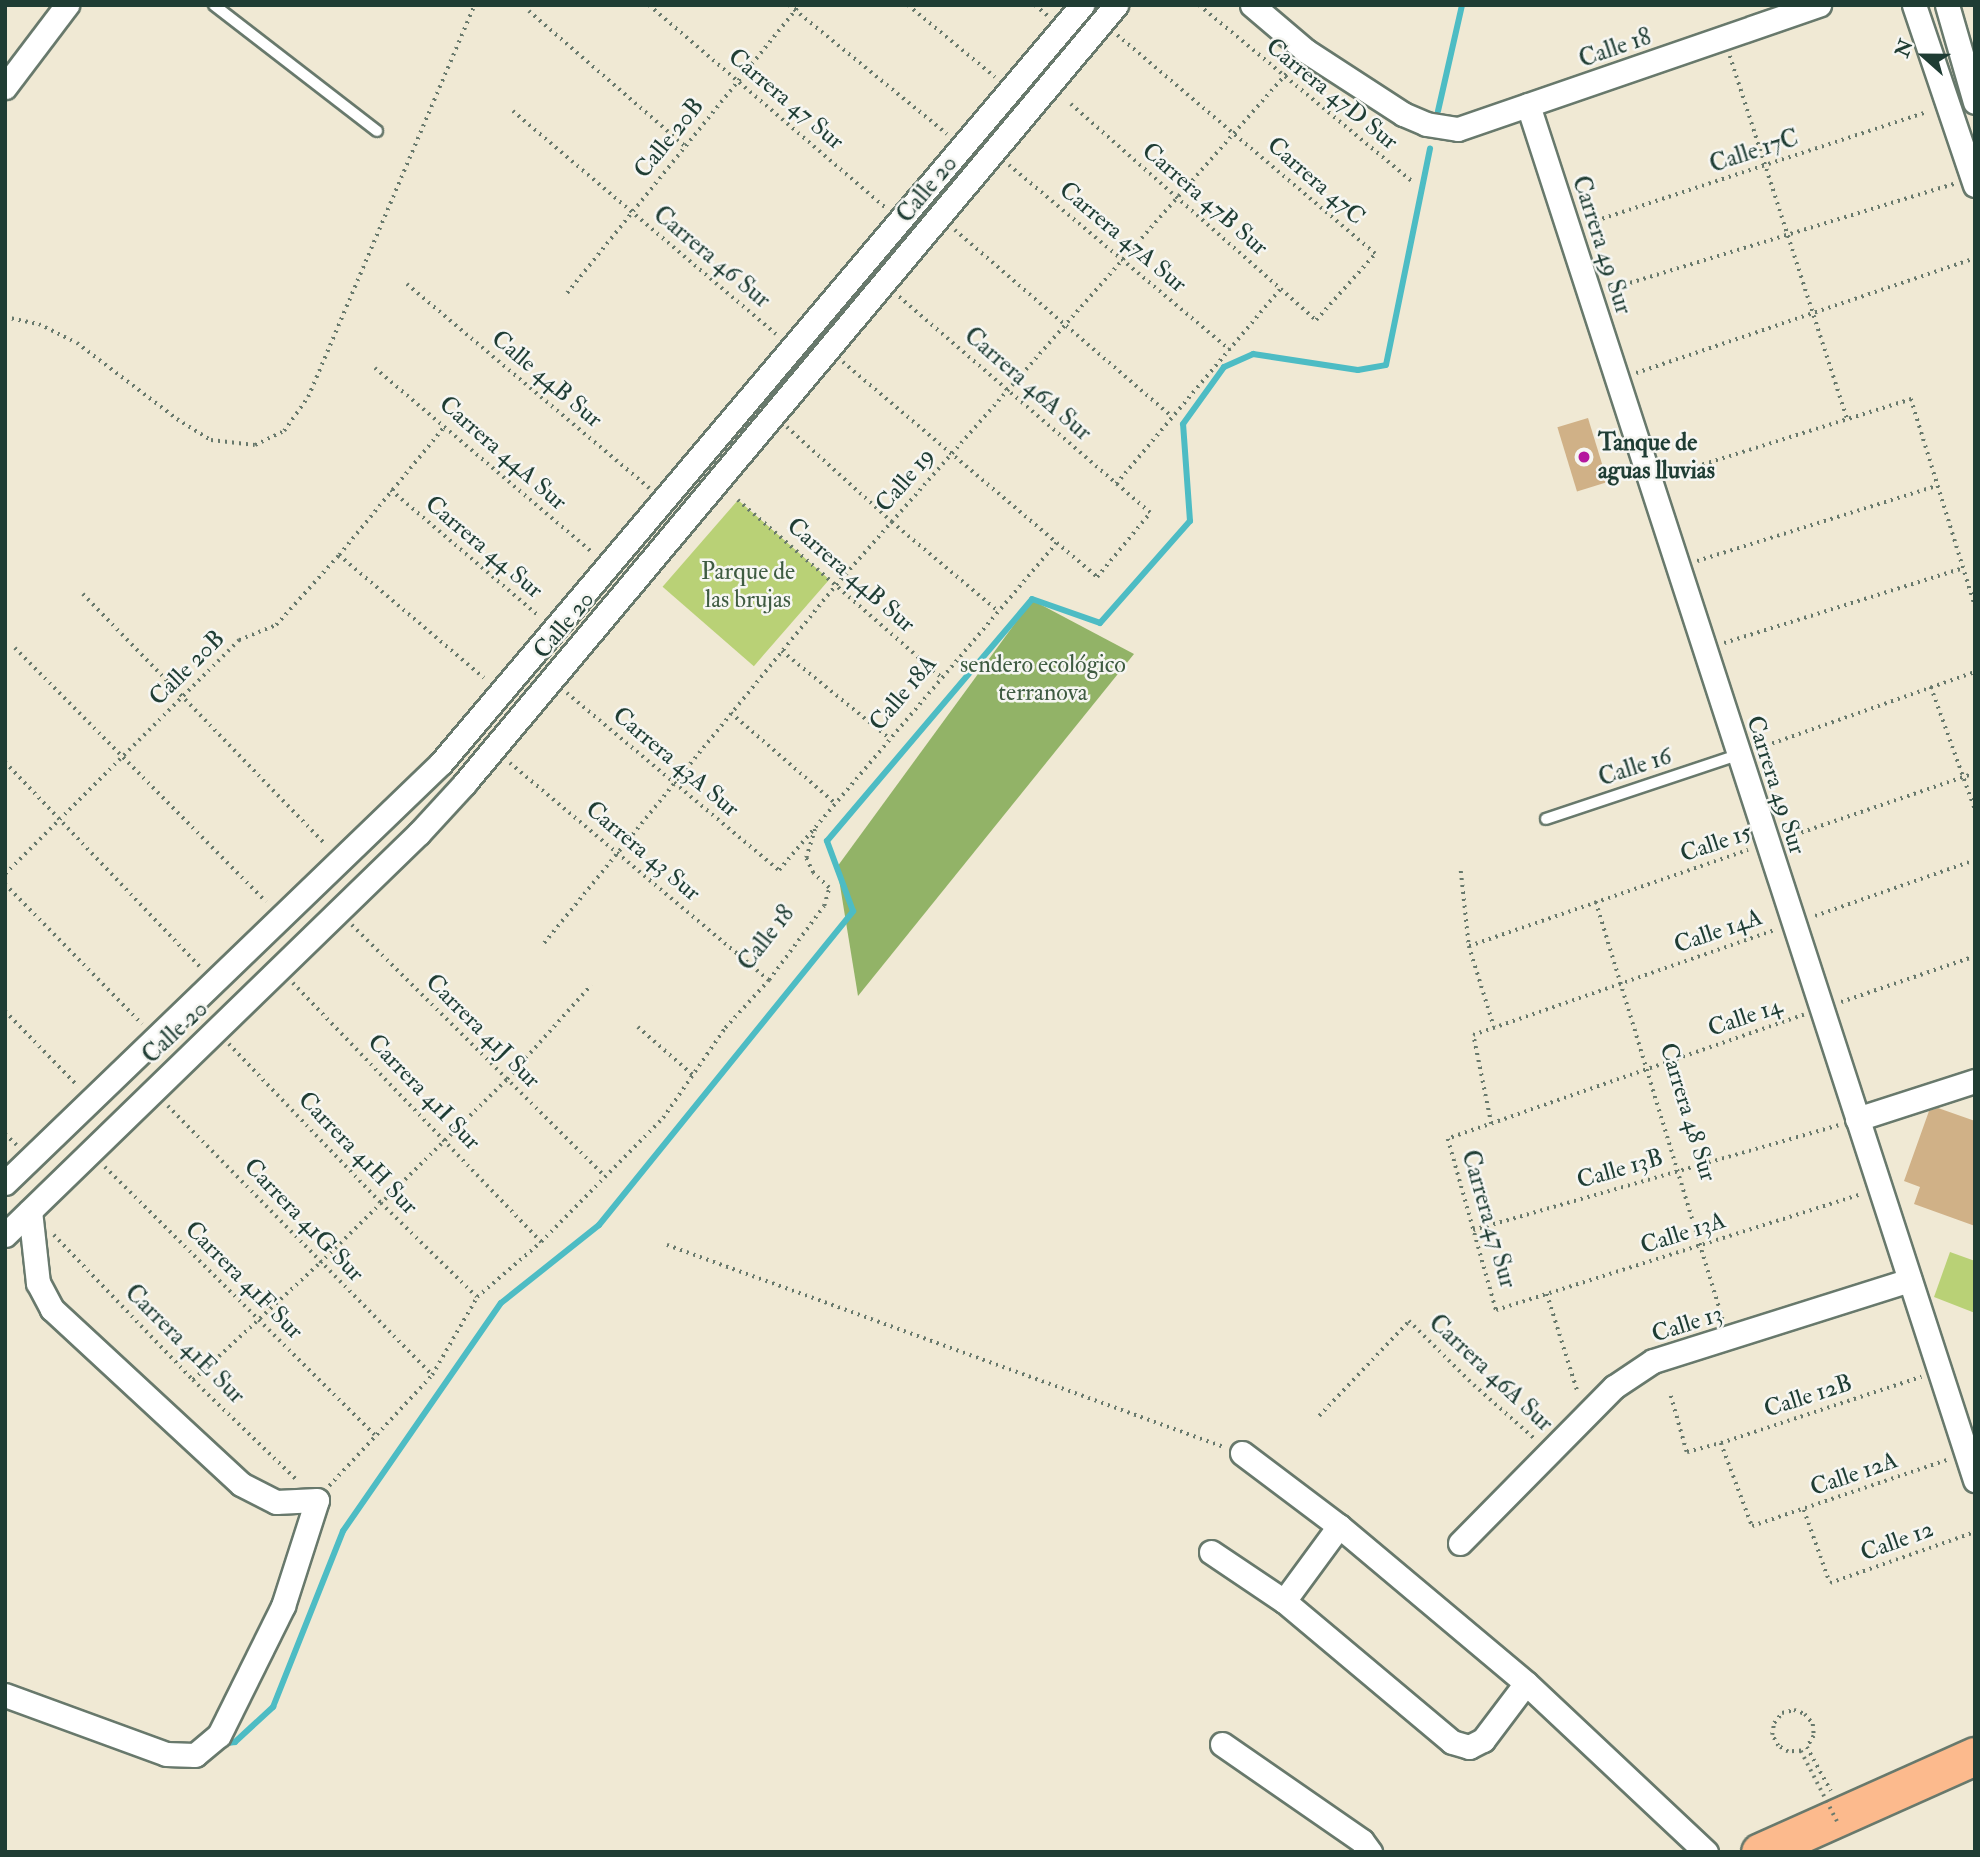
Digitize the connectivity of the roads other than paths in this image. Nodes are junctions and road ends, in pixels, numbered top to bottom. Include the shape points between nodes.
1 (215, 5) edge
2 (1082, 5) edge
3 (1251, 5) edge
4 (1819, 5) edge
5 (1914, 5) edge
6 (1947, 5) edge
7 (66, 6) edge
8 (1109, 13) edge
9 (6, 85) edge
10 (1975, 102) edge
11 (1528, 105) junction
12 (377, 131) dead end
13 (1974, 182) edge
14 (1737, 755) junction
15 (1546, 819) dead end
16 (1975, 1081) edge
17 (1857, 1119) junction
18 (5, 1183) edge
19 (30, 1211) junction
20 (5, 1235) edge
21 (1910, 1280) junction
22 (1242, 1453) road end
23 (1975, 1480) edge
24 (1339, 1526) junction
25 (1460, 1542) dead end
26 (1211, 1552) dead end
27 (1284, 1601) junction
28 (1526, 1683) junction
29 (5, 1695) edge
30 (1222, 1744) dead end
31 (1975, 1756) edge
32 (1370, 1852) edge
33 (1706, 1852) edge
34 (1760, 1852) edge

1 - 12 lane
2 - 18 street, Calle 20 via 441,763
3 - 11 street, Calle 18 via 1306,51 1426,124 1458,129
4 - 11 street, Calle 18
5 - 13 street
6 - 10 street
7 - 9 street
8 - 19 street, Calle 20 via 494,750 419,833
11 - 14 street, Carrera 49 Sur
14 - 15 lane, Calle 16
14 - 17 street, Carrera 49 Sur
16 - 17 street
17 - 21 street, Carrera 49 Sur
19 - 20 street, Calle 20
19 - 29 street via 38,1283 52,1309 241,1485 276,1502 317,1500 283,1606 219,1735 195,1755 166,1755
21 - 23 street, Carrera 49 Sur
21 - 25 street, Calle 13 via 1653,1361 1614,1387
22 - 24 street
24 - 27 street
24 - 28 street
26 - 27 street
27 - 28 street via 1452,1742 1469,1747 1483,1740
28 - 33 street
30 - 32 street via 1362,1841
31 - 34 highway

